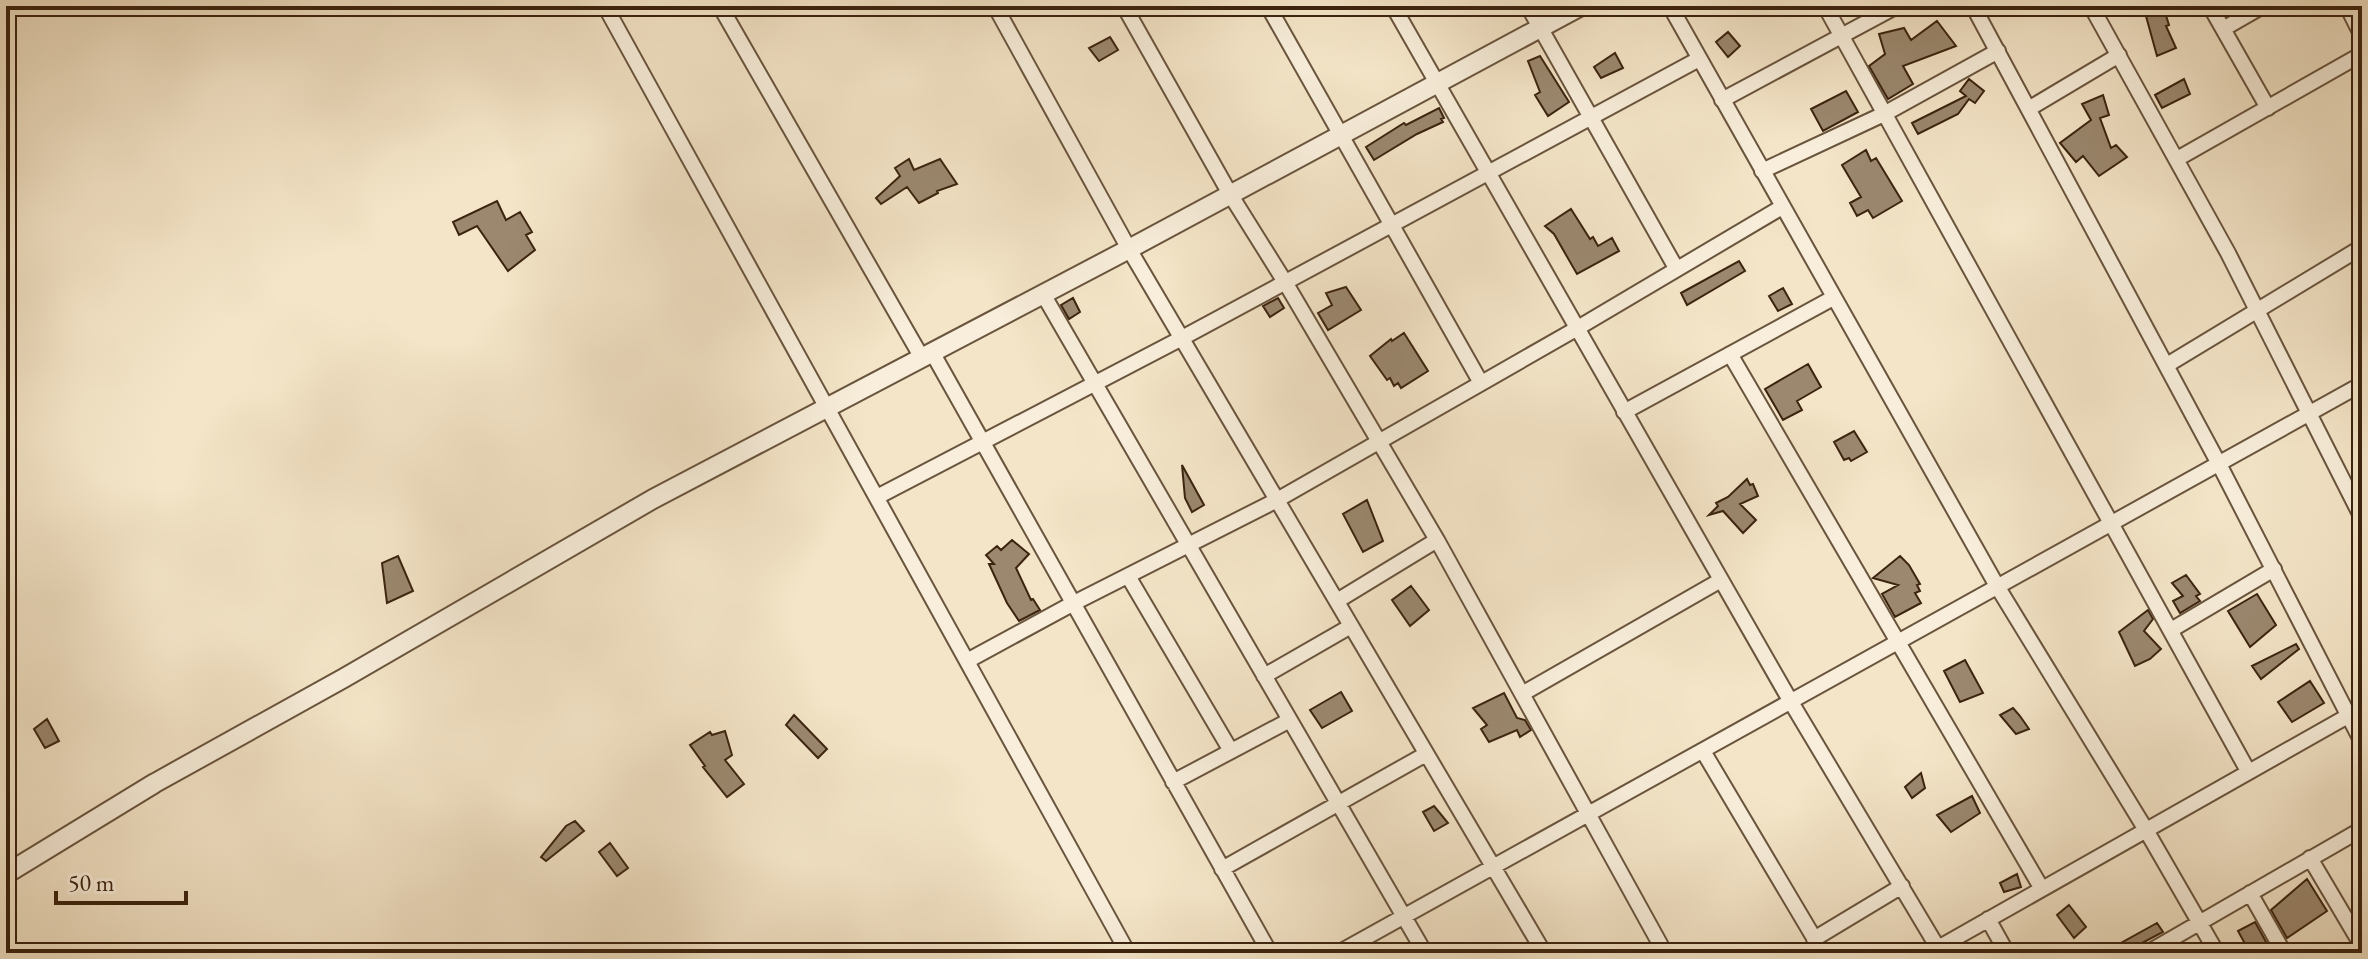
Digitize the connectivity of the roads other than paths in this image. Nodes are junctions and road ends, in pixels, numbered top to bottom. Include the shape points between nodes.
1 (605, 6) edge
2 (720, 6) edge
3 (995, 6) edge
4 (1124, 6) edge
5 (1268, 6) edge
6 (1393, 6) edge
7 (1528, 6) edge
8 (1581, 6) edge
9 (1670, 6) edge
10 (1825, 6) edge
11 (1897, 6) edge
12 (1973, 6) edge
13 (2091, 6) edge
14 (2210, 6) edge
15 (2263, 6) edge
16 (2347, 6) edge
17 (1540, 28) junction
18 (2223, 29) junction
19 (1841, 36) junction
20 (2362, 36) edge
21 (1998, 51) junction
22 (2362, 54) edge
23 (2119, 55) junction
24 (1699, 59) junction
25 (1436, 85) junction
26 (1722, 100) junction
27 (2030, 108) junction
28 (2268, 108) junction
29 (1884, 114) junction
30 (1591, 117) junction
31 (1340, 136) junction
32 (2177, 159) junction
33 (1762, 171) junction
34 (1487, 174) junction
35 (1230, 194) junction
36 (1782, 207) junction
37 (1390, 225) junction
38 (2362, 247) edge
39 (1129, 249) junction
40 (1676, 268) junction
41 (1285, 282) junction
42 (1043, 294) junction
43 (1833, 298) junction
44 (2257, 311) junction
45 (1576, 329) junction
46 (1182, 338) junction
47 (1730, 354) junction
48 (927, 355) junction
49 (2167, 365) junction
50 (1095, 383) junction
51 (1481, 383) junction
52 (2362, 384) edge
53 (828, 408) junction
54 (2310, 411) junction
55 (1624, 412) junction
56 (1380, 441) junction
57 (982, 442) junction
58 (2219, 464) junction
59 (877, 497) junction
60 (1277, 500) junction
61 (2361, 514) edge
62 (2111, 525) junction
63 (1437, 540) junction
64 (1190, 546) junction
65 (2274, 569) junction
66 (1128, 576) junction
67 (1721, 580) junction
68 (1997, 586) junction
69 (1337, 601) junction
70 (1072, 604) junction
71 (1351, 626) junction
72 (2171, 630) junction
73 (1898, 642) junction
74 (967, 661) junction
75 (1264, 676) junction
76 (1522, 694) junction
77 (1791, 702) junction
78 (2355, 712) edge
79 (1290, 720) junction
80 (2362, 742) edge
81 (1231, 751) junction
82 (1703, 751) junction
83 (1426, 754) junction
84 (2248, 771) junction
85 (1173, 782) junction
86 (1339, 805) junction
87 (1588, 813) junction
88 (2362, 829) edge
89 (2146, 830) junction
90 (2310, 858) junction
91 (1493, 867) junction
92 (1222, 869) junction
93 (6, 874) edge
94 (1902, 886) junction
95 (2042, 889) junction
96 (2250, 893) junction
97 (1405, 916) junction
98 (1988, 919) junction
99 (2199, 922) junction
100 (1814, 939) junction
101 (2362, 946) edge
102 (1940, 950) edge
103 (1128, 953) edge
104 (1270, 953) edge
105 (1338, 953) edge
106 (1425, 953) edge
107 (1544, 953) edge
108 (1665, 953) edge
109 (1823, 953) edge
110 (2007, 953) edge
111 (2147, 953) edge
112 (2217, 953) edge
113 (2284, 953) edge

1 - 53 street
2 - 48 street
3 - 39 street
4 - 35 street
5 - 31 street
6 - 25 street
7 - 17 street
8 - 17 street
9 - 24 street
10 - 19 street
11 - 19 street
12 - 21 street
13 - 23 street
14 - 18 street
15 - 18 street
16 - 20 street
17 - 25 street
17 - 30 street
18 - 28 street
19 - 26 street
19 - 29 street
21 - 27 street
21 - 29 street
22 - 28 street
23 - 27 street
23 - 32 street
24 - 26 street
24 - 30 street
25 - 31 street
25 - 34 street
26 - 33 street
27 - 49 street
28 - 32 street
29 - 33 street
29 - 62 street
30 - 34 street
30 - 40 street
31 - 35 street
31 - 37 street
32 - 44 street
33 - 36 street
34 - 37 street
34 - 45 street
35 - 39 street
35 - 41 street
36 - 40 street
36 - 43 street
37 - 41 street
37 - 51 street
38 - 44 street
39 - 42 street
39 - 46 street
40 - 45 street
41 - 46 street
41 - 56 street
42 - 48 street
42 - 50 street
43 - 47 street
43 - 68 street
44 - 49 street
44 - 54 street
45 - 51 street
45 - 55 street
46 - 50 street
46 - 60 street
47 - 55 street
47 - 73 street
48 - 53 street
48 - 57 street
49 - 58 street
50 - 57 street
50 - 64 street
51 - 56 street
52 - 54 street
53 - 59 street
53 - 93 street via 653,499 155,783
54 - 58 street
54 - 61 street
55 - 67 street
56 - 60 street
56 - 63 street
57 - 59 street
57 - 70 street
58 - 62 street
58 - 65 street
59 - 74 street
60 - 64 street
60 - 69 street
62 - 68 street
62 - 72 street
63 - 69 street
63 - 76 street
64 - 66 street
64 - 75 street
65 - 72 street
65 - 78 street
66 - 70 street
66 - 81 street
67 - 76 street
67 - 77 street
68 - 73 street
68 - 89 street
69 - 71 street
70 - 74 street
70 - 85 street
71 - 75 street
71 - 83 street
72 - 84 street
73 - 77 street
73 - 95 street
74 - 103 street
75 - 79 street
76 - 87 street
77 - 82 street
77 - 94 street
78 - 80 street
78 - 84 street
79 - 81 street
79 - 86 street
81 - 85 street
82 - 87 street
82 - 100 street
83 - 86 street
83 - 91 street
84 - 89 street
85 - 92 street
86 - 92 street
86 - 97 street
87 - 91 street
87 - 108 street
88 - 90 street
89 - 95 street
89 - 99 street
90 - 96 street
90 - 101 street
91 - 97 street
91 - 107 street
92 - 104 street
94 - 100 street
94 - 102 street
95 - 98 street
96 - 99 street
96 - 113 street
97 - 105 street
97 - 106 street
98 - 102 street
98 - 110 street
99 - 111 street
99 - 112 street
100 - 109 street

